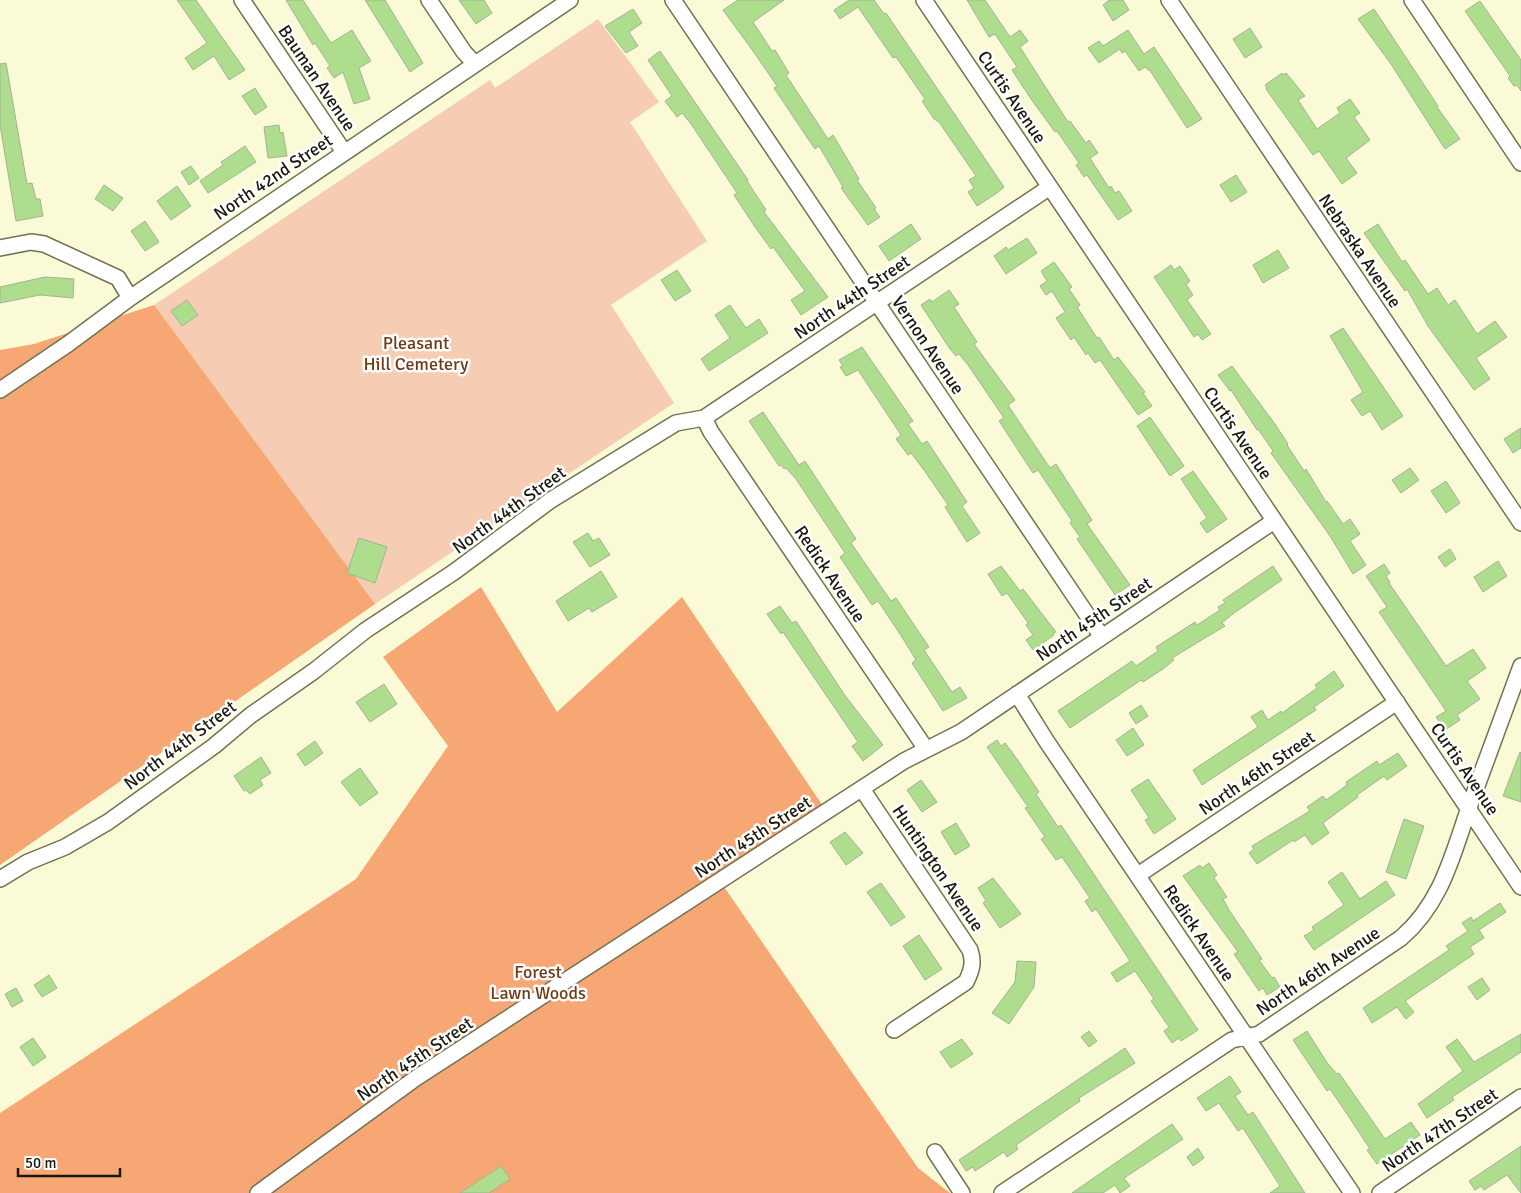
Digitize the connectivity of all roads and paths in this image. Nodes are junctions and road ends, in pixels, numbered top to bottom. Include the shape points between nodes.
1 (242, 0) edge
2 (429, 0) edge
3 (570, 0) edge
4 (673, 0) edge
5 (924, 0) edge
6 (1169, 0) edge
7 (1412, 0) edge
8 (475, 64) junction
9 (344, 152) junction
10 (1521, 163) edge
11 (1050, 187) junction
12 (0, 248) edge
13 (130, 298) junction
14 (876, 303) junction
15 (0, 390) edge
16 (704, 418) junction
17 (1274, 521) junction
18 (1521, 523) edge
19 (1102, 637) junction
20 (1521, 666) edge
21 (1017, 694) junction
22 (1397, 702) junction
23 (926, 749) junction
24 (862, 789) junction
25 (1469, 808) junction
26 (1138, 875) junction
27 (0, 879) edge
28 (1521, 887) edge
29 (894, 1030) dead end
30 (1246, 1037) junction
31 (1521, 1097) edge
32 (935, 1152) dead end
33 (258, 1193) edge
34 (962, 1193) edge
35 (1002, 1193) edge
36 (1352, 1193) edge
37 (1380, 1193) edge

1 - 9 street, Bauman Avenue
2 - 8 street
3 - 8 street, North 42nd Street
4 - 14 street, Vernon Avenue
5 - 11 street, Curtis Avenue
6 - 18 street, Nebraska Avenue
7 - 10 street
8 - 9 street, North 42nd Street
9 - 13 street, North 42nd Street
11 - 14 street, North 44th Street
11 - 17 street, Curtis Avenue
12 - 13 street via 31,242 44,244 118,278
13 - 15 street, North 42nd Street
14 - 16 street, North 44th Street
14 - 19 street, Vernon Avenue
16 - 23 street, Redick Avenue
16 - 27 street, North 44th Street via 676,423 551,500 454,572 366,630 108,822
17 - 19 street, North 45th Street
17 - 22 street, Curtis Avenue
19 - 21 street, North 45th Street
20 - 25 street, North 46th Avenue
21 - 23 street, North 45th Street via 961,732
21 - 26 street, Redick Avenue
22 - 25 street, Curtis Avenue
22 - 26 street, North 46th Street
23 - 24 street, North 45th Street
24 - 29 street, Huntington Avenue via 973,958 966,982
24 - 33 street, North 45th Street via 416,1078
25 - 28 street, Curtis Avenue
25 - 30 street, North 46th Avenue via 1438,892 1415,926 1259,1034
26 - 30 street, Redick Avenue
30 - 35 street, North 46th Avenue via 1232,1040
30 - 36 street, Redick Avenue
31 - 37 street, North 47th Street
32 - 34 street

